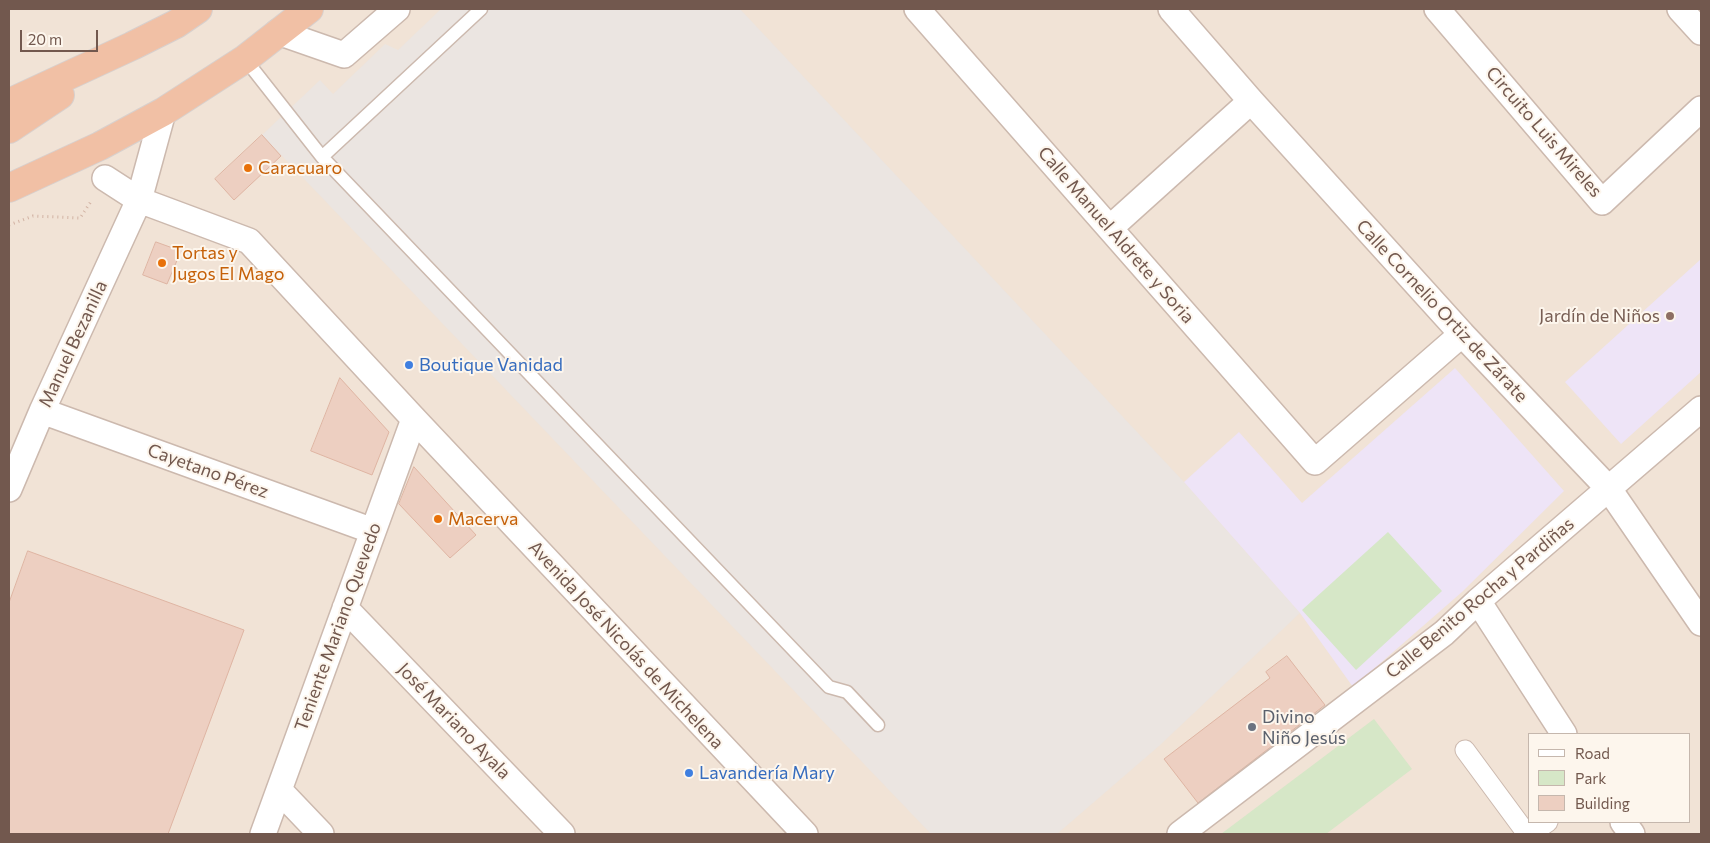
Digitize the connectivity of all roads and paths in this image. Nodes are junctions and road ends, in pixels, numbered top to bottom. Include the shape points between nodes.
1 (309, 9) edge
2 (397, 9) edge
3 (481, 9) edge
4 (917, 9) edge
5 (1171, 9) edge
6 (1437, 9) edge
7 (1680, 9) edge
8 (187, 16) edge
9 (278, 32) junction
10 (1701, 32) edge
11 (132, 46) junction
12 (245, 59) junction
13 (1251, 101) junction
14 (9, 103) edge
15 (1701, 109) edge
16 (163, 112) junction
17 (9, 129) edge
18 (322, 157) junction
19 (9, 172) edge
20 (105, 178) joint
21 (9, 188) edge
22 (139, 200) junction
23 (9, 226) edge
24 (1110, 228) junction
25 (1462, 334) junction
26 (1701, 409) edge
27 (42, 411) junction
28 (414, 419) junction
29 (9, 489) edge
30 (1610, 489) junction
31 (373, 531) junction
32 (1478, 601) junction
33 (345, 608) junction
34 (1701, 623) edge
35 (878, 725) dead end
36 (1563, 733) edge
37 (1465, 750) dead end
38 (279, 790) junction
39 (1546, 823) edge
40 (1624, 823) edge
41 (262, 834) edge
42 (321, 834) edge
43 (562, 834) edge
44 (805, 834) edge
45 (1180, 834) edge
46 (1528, 834) edge
47 (1632, 834) edge

1 - 9 highway
2 - 9 street via 344,55
3 - 18 lane
4 - 24 street, Calle Manuel Aldrete y Soria
5 - 13 street, Calle Cornelio Ortiz de Zárate
6 - 15 street, Circuito Luis Mireles via 1602,202
7 - 10 street
8 - 11 highway
9 - 12 highway
11 - 14 highway
11 - 17 highway
12 - 16 highway
12 - 18 lane
13 - 24 street
13 - 25 street, Calle Cornelio Ortiz de Zárate
16 - 19 highway via 90,132
16 - 21 highway via 100,146
16 - 22 street, Manuel Bezanilla
18 - 35 lane via 829,687 847,692
20 - 22 street, Avenida José Nicolás de Michelena
20 - 23 path via 80,218 33,216
22 - 27 street, Manuel Bezanilla
22 - 28 street, Avenida José Nicolás de Michelena via 249,240
24 - 25 street, Calle Manuel Aldrete y Soria via 1315,462
25 - 30 street, Calle Cornelio Ortiz de Zárate
26 - 30 street, Calle Benito Rocha y Pardiñas
27 - 29 street, Manuel Bezanilla
27 - 31 street, Cayetano Pérez
28 - 31 street, Teniente Mariano Quevedo
28 - 44 street, Avenida José Nicolás de Michelena
30 - 32 street, Calle Benito Rocha y Pardiñas
30 - 34 street, Calle Cornelio Ortiz de Zárate
31 - 33 street, Teniente Mariano Quevedo
32 - 36 street
32 - 45 street, Calle Benito Rocha y Pardiñas via 1444,633
33 - 38 street, Teniente Mariano Quevedo
33 - 43 street, José Mariano Ayala
37 - 46 street
38 - 41 street, Teniente Mariano Quevedo
38 - 42 street
39 - 46 street
40 - 47 street

